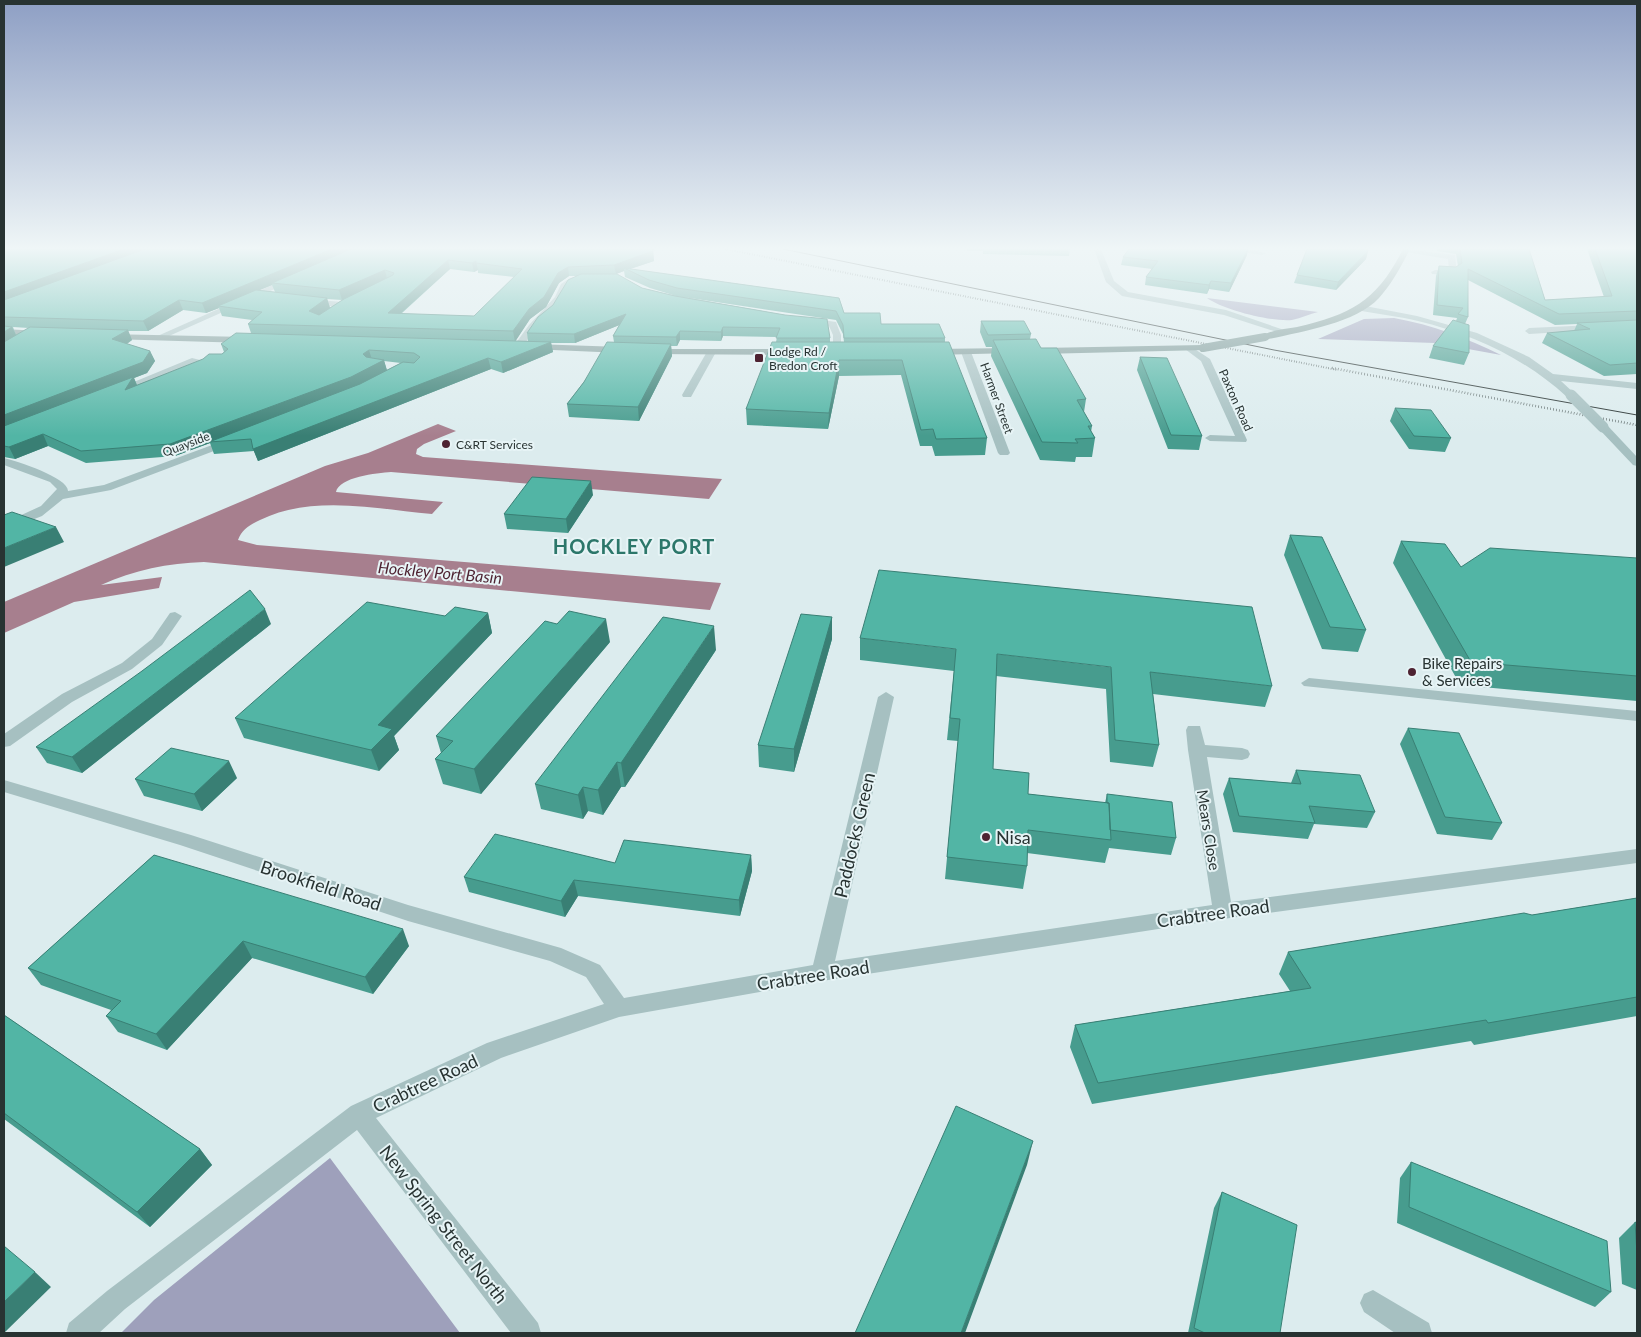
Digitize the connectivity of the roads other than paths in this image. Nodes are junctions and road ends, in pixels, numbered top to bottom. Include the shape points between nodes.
1 (217, 311) edge
2 (548, 311) edge
3 (1217, 311) edge
4 (1353, 311) edge
5 (1377, 311) edge
6 (802, 321) edge
7 (1603, 328) edge
8 (1529, 331) dead end
9 (4, 332) edge
10 (1286, 332) junction
11 (35, 333) junction
12 (54, 334) edge
13 (101, 336) edge
14 (157, 338) junction
15 (257, 340) edge
16 (20, 342) edge
17 (1190, 349) junction
18 (711, 352) junction
19 (799, 352) edge
20 (838, 352) edge
21 (917, 352) edge
22 (966, 352) junction
23 (171, 357) dead end
24 (1554, 377) junction
25 (1637, 386) edge
26 (687, 395) dead end
27 (104, 396) edge
28 (239, 438) edge
29 (1210, 438) dead end
30 (1004, 453) dead end
31 (4, 461) edge
32 (1637, 464) edge
33 (59, 496) junction
34 (4, 527) edge
35 (175, 616) dead end
36 (127, 666) junction
37 (142, 669) edge
38 (1309, 683) dead end
39 (886, 697) dead end
40 (1637, 716) edge
41 (1194, 730) dead end
42 (4, 742) edge
43 (1196, 750) junction
44 (1242, 754) dead end
45 (4, 786) edge
46 (1637, 856) edge
47 (1222, 911) junction
48 (822, 972) junction
49 (619, 1008) junction
50 (360, 1114) junction
51 (1372, 1303) dead end
52 (79, 1333) edge
53 (528, 1333) edge
54 (1419, 1333) edge

1 - 14 street
2 - 18 street via 513,347
3 - 10 street
4 - 10 street via 1332,321
5 - 24 street via 1449,326 1502,346
6 - 20 street via 833,324
7 - 8 street
9 - 11 street
10 - 17 street, bridge
11 - 12 street
11 - 16 street
13 - 14 street
14 - 15 street
17 - 22 street
17 - 29 street, Paxton Road via 1204,359 1242,440
18 - 19 street
18 - 26 street
21 - 22 street
22 - 30 street, Harmer Street
23 - 27 street via 200,360
24 - 25 street
24 - 32 street, bridge
28 - 33 street, Quayside via 107,488
31 - 33 street via 54,480 62,489
33 - 34 street via 45,510
35 - 36 street via 158,642
36 - 37 street
36 - 42 street via 67,698
38 - 40 street
39 - 48 street, Paddocks Green
41 - 43 street, Mears Close
43 - 44 street
43 - 47 street, Mears Close
45 - 49 street, Brookfield Road via 185,840 408,914 554,954 593,971
46 - 47 street, Crabtree Road
47 - 48 street, Crabtree Road
48 - 49 street, Crabtree Road
49 - 50 street, Crabtree Road via 494,1050
50 - 52 street, Crabtree Road via 116,1300
50 - 53 street, New Spring Street North
51 - 54 street

